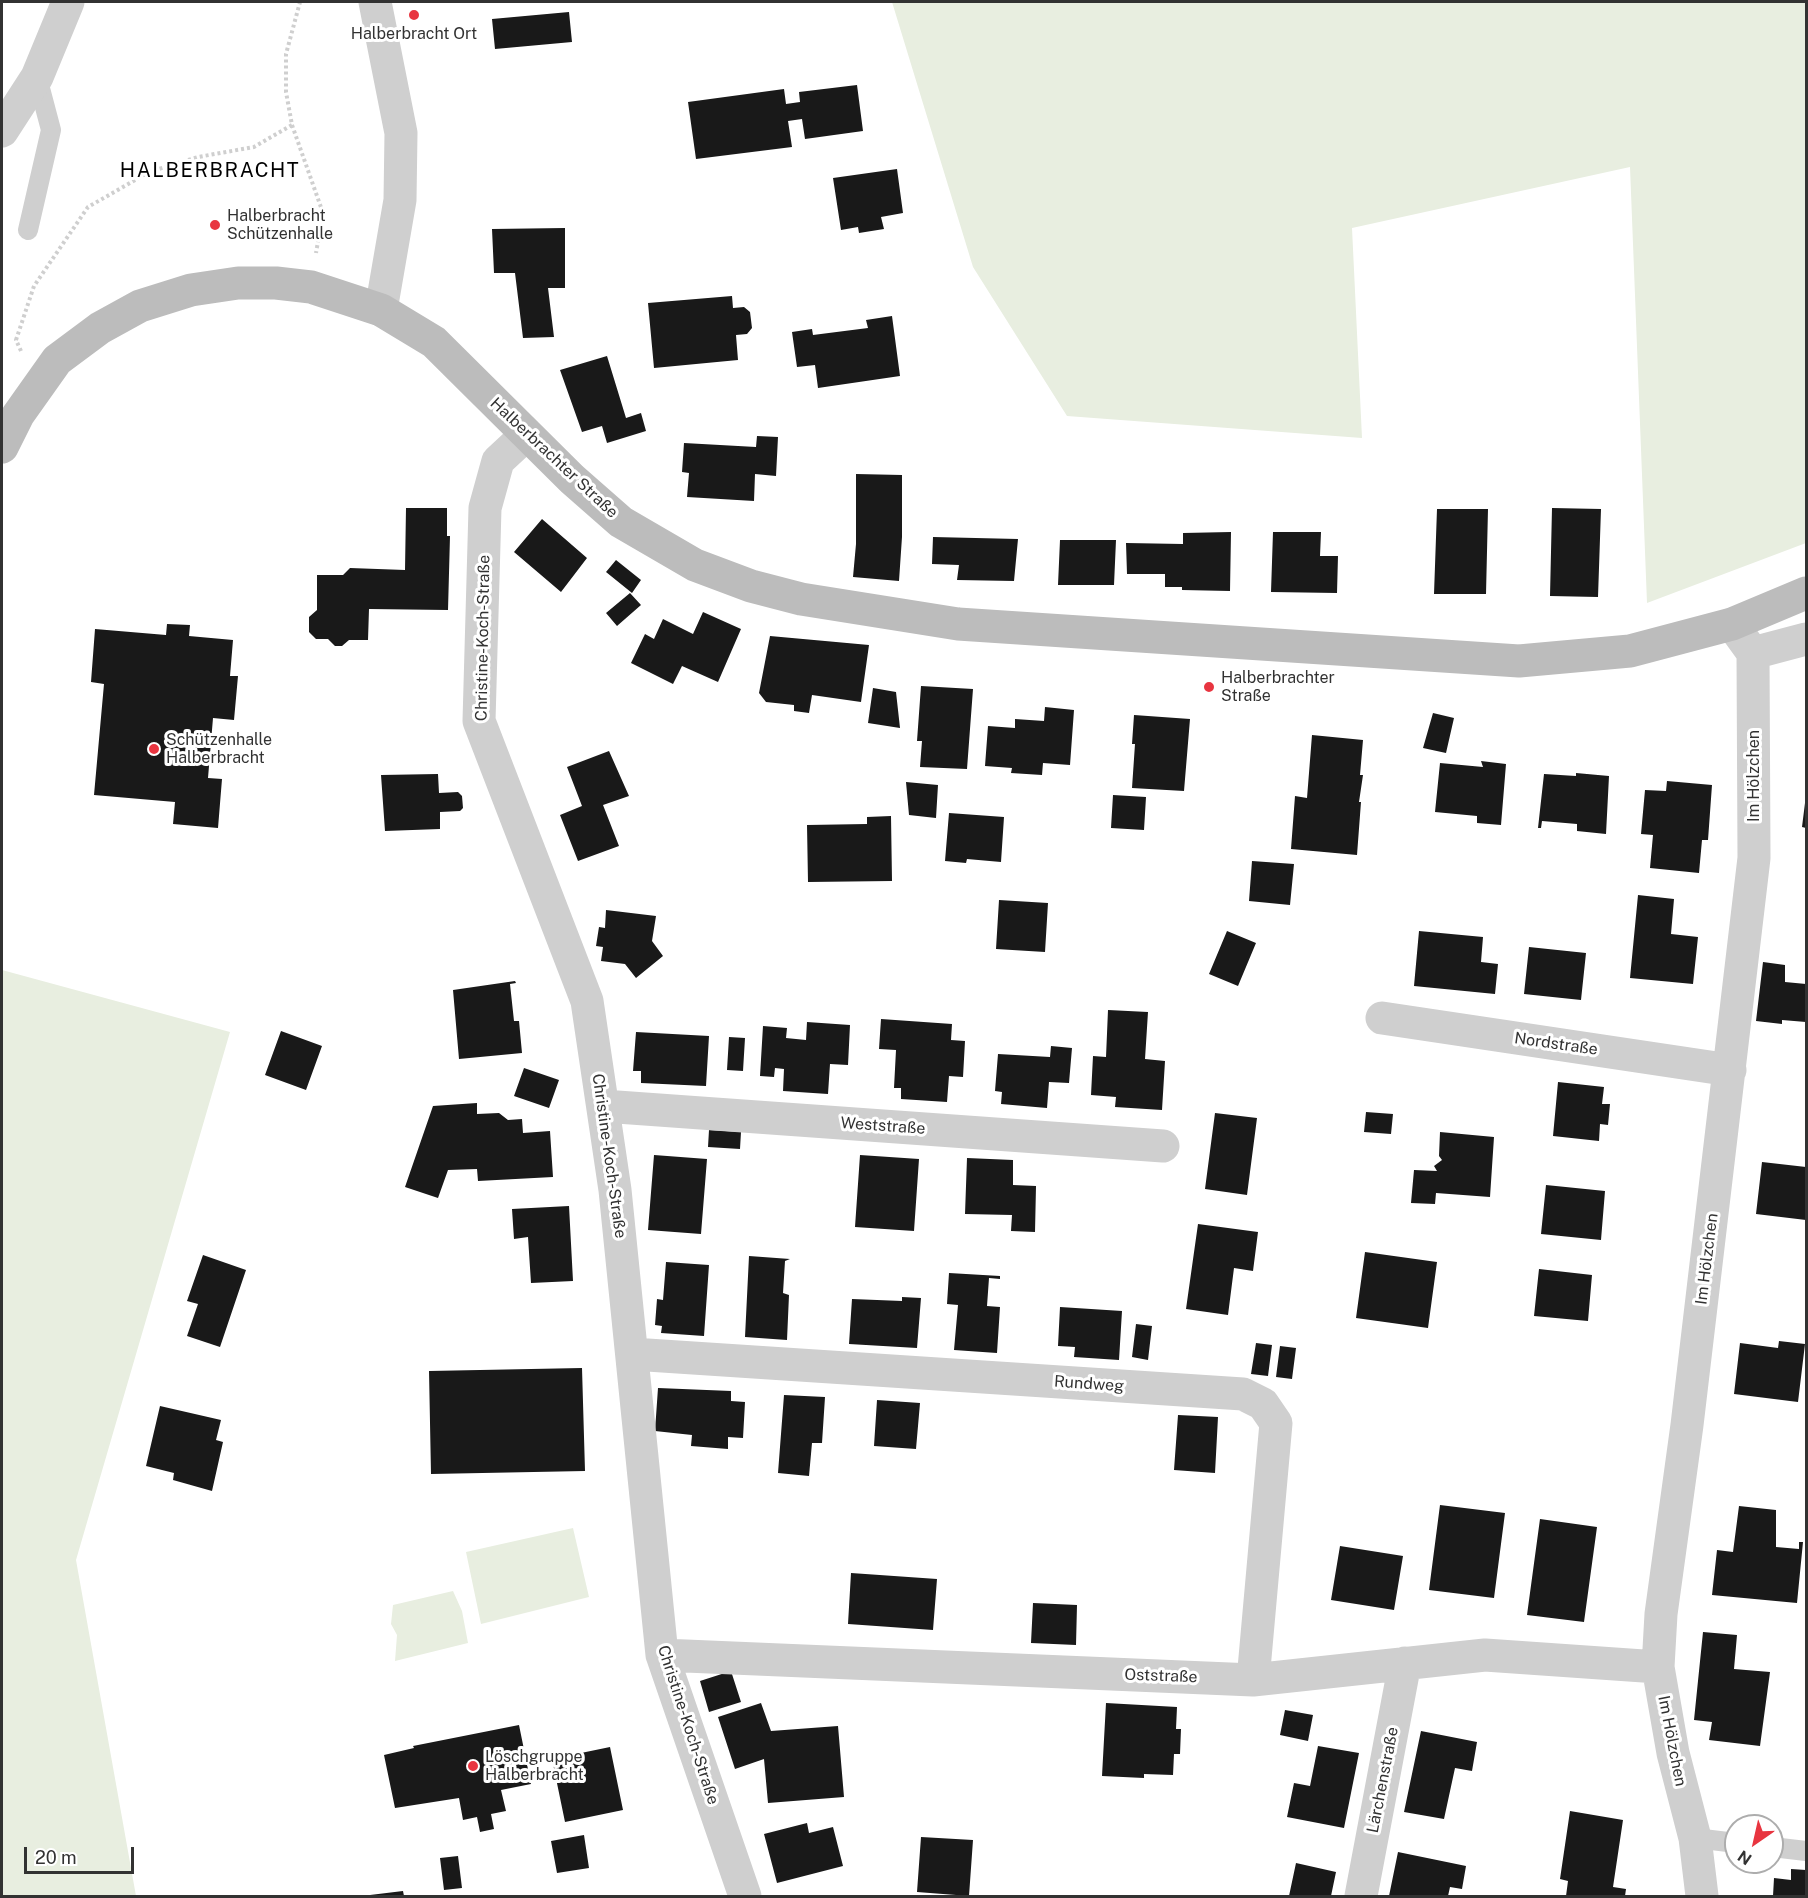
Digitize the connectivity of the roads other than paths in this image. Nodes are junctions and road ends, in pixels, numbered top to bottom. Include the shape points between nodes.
1 (68, 2) edge
2 (375, 2) edge
3 (37, 77) junction
4 (2, 131) edge
5 (28, 230) dead end
6 (381, 310) junction
7 (526, 435) junction
8 (2, 447) edge
9 (1806, 593) edge
10 (1732, 624) junction
11 (1806, 639) edge
12 (1753, 653) junction
13 (1382, 1018) dead end
14 (1730, 1070) junction
15 (603, 1106) junction
16 (1163, 1146) dead end
17 (632, 1354) junction
18 (662, 1655) junction
19 (1405, 1664) junction
20 (1658, 1667) junction
21 (1253, 1680) junction
22 (1695, 1838) junction
23 (1724, 1842) edge
24 (1784, 1848) edge
25 (1806, 1851) edge
26 (745, 1896) edge
27 (1361, 1896) edge
28 (1702, 1896) edge

1 - 3 street
2 - 6 street via 401,133 400,200
3 - 4 street
3 - 5 lane via 51,130
6 - 7 main road, Halberbrachter Straße via 434,342
6 - 8 main road, Halberbrachter Straße via 311,287 238,283 191,290 141,306 100,328 57,360 35,388
7 - 10 main road, Halberbrachter Straße via 621,522 695,565 801,599 947,622 1519,661 1630,651
7 - 15 street, Christine-Koch-Straße via 498,461 485,508 479,721 587,1001
9 - 10 main road, Halberbrachter Straße
10 - 12 street
11 - 12 street
12 - 14 street, Im Hölzchen via 1754,858
13 - 14 street, Nordstraße
14 - 20 street, Im Hölzchen via 1661,1614
15 - 16 street, Weststraße
15 - 17 street, Christine-Koch-Straße
17 - 18 street, Christine-Koch-Straße
17 - 21 street, Rundweg via 1243,1394 1263,1404 1276,1423
18 - 21 street, Oststraße
18 - 26 street, Christine-Koch-Straße
19 - 20 street, Oststraße via 1485,1655
19 - 21 street, Oststraße
19 - 27 street, Lärchenstraße
20 - 22 street, Im Hölzchen via 1672,1753
22 - 23 lane
22 - 28 street, Im Hölzchen
24 - 25 lane

